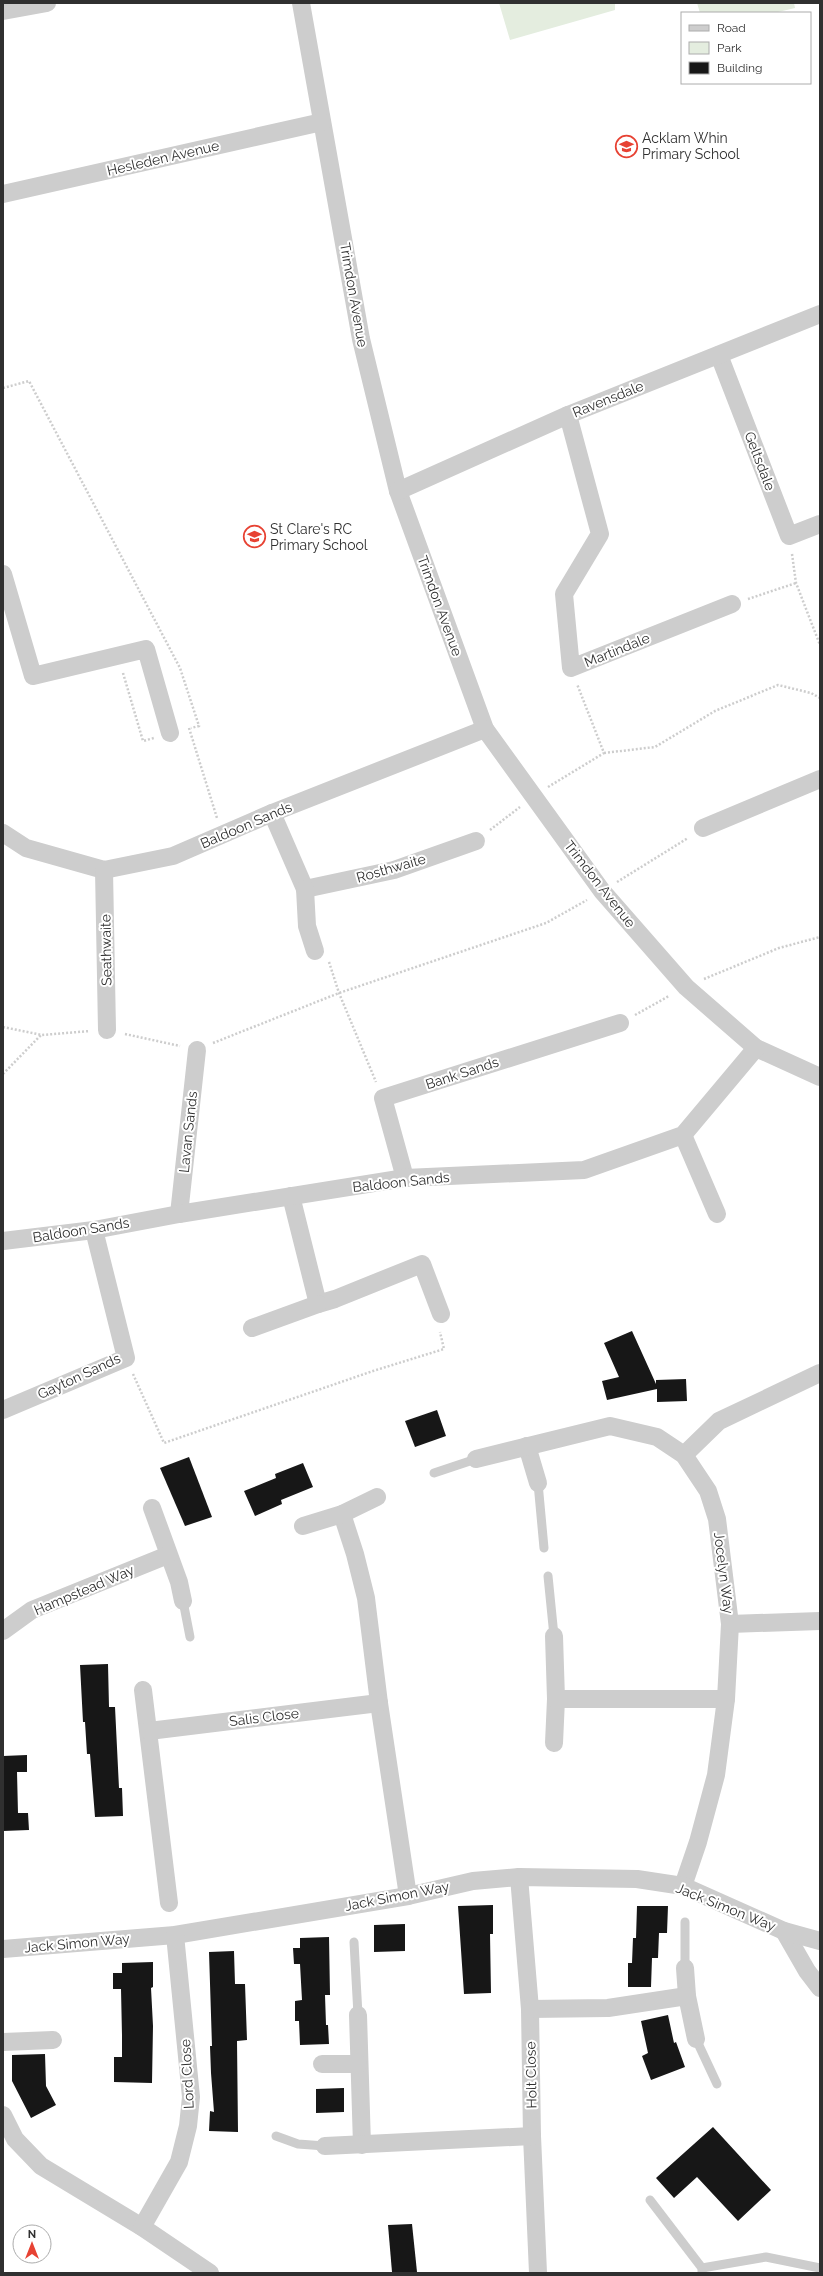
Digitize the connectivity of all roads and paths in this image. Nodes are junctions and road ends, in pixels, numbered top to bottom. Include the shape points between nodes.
1 (47, 3) edge
2 (300, 3) edge
3 (3, 11) edge
4 (322, 122) junction
5 (3, 194) edge
6 (820, 314) edge
7 (719, 355) junction
8 (3, 388) edge
9 (568, 415) junction
10 (398, 491) junction
11 (820, 524) edge
12 (789, 536) junction
13 (3, 574) edge
14 (796, 583) junction
15 (732, 604) joint
16 (820, 646) edge
17 (571, 668) junction
18 (820, 698) edge
19 (191, 728) dead end
20 (486, 730) junction
21 (170, 733) dead end
22 (604, 753) junction
23 (820, 779) edge
24 (534, 796) junction
25 (272, 814) junction
26 (704, 828) joint
27 (3, 833) edge
28 (476, 841) joint
29 (104, 870) junction
30 (305, 889) junction
31 (602, 891) junction
32 (820, 937) edge
33 (315, 951) joint
34 (686, 987) junction
35 (339, 993) junction
36 (620, 1023) joint
37 (3, 1027) edge
38 (107, 1030) junction
39 (42, 1035) junction
40 (756, 1048) junction
41 (196, 1050) junction
42 (3, 1074) edge
43 (820, 1077) edge
44 (383, 1098) junction
45 (683, 1135) junction
46 (404, 1178) junction
47 (291, 1196) junction
48 (180, 1214) junction
49 (717, 1214) dead end
50 (94, 1230) junction
51 (3, 1241) edge
52 (318, 1304) junction
53 (442, 1314) joint
54 (252, 1328) dead end
55 (126, 1358) junction
56 (820, 1373) edge
57 (3, 1410) edge
58 (527, 1446) junction
59 (684, 1455) junction
60 (476, 1459) joint
61 (434, 1473) dead end
62 (538, 1483) joint
63 (377, 1497) dead end
64 (152, 1508) dead end
65 (342, 1514) junction
66 (303, 1526) dead end
67 (544, 1548) dead end
68 (168, 1555) junction
69 (548, 1576) dead end
70 (183, 1600) joint
71 (820, 1621) edge
72 (730, 1624) junction
73 (3, 1631) edge
74 (554, 1636) joint
75 (190, 1637) dead end
76 (143, 1690) dead end
77 (556, 1700) junction
78 (726, 1700) junction
79 (379, 1703) junction
80 (149, 1731) junction
81 (554, 1743) dead end
82 (519, 1877) junction
83 (683, 1886) junction
84 (408, 1896) junction
85 (169, 1903) dead end
86 (684, 1922) dead end
87 (784, 1931) junction
88 (175, 1935) junction
89 (820, 1941) edge
90 (354, 1942) dead end
91 (3, 1949) edge
92 (685, 1968) joint
93 (820, 1988) edge
94 (687, 1996) junction
95 (530, 2009) junction
96 (358, 2015) joint
97 (696, 2039) joint
98 (53, 2040) dead end
99 (3, 2042) edge
100 (322, 2064) dead end
101 (358, 2064) junction
102 (717, 2084) dead end
103 (3, 2115) edge
104 (276, 2136) dead end
105 (532, 2136) junction
106 (362, 2145) junction
107 (325, 2146) joint
108 (650, 2200) dead end
109 (142, 2227) junction
110 (820, 2268) edge
111 (702, 2271) edge
112 (210, 2273) edge
113 (538, 2273) edge

1 - 3 street
2 - 4 street, Trimdon Avenue
4 - 5 street, Hesleden Avenue
4 - 10 street, Trimdon Avenue via 361,339
6 - 7 street, Ravensdale
7 - 9 street, Ravensdale
7 - 12 street, Geltsdale
8 - 19 path via 29,381 180,668 199,726
9 - 10 street, Ravensdale
9 - 17 street, Martindale via 600,534 564,594
10 - 20 street, Trimdon Avenue
11 - 12 street
12 - 14 path
13 - 21 street via 33,676 146,649
14 - 15 path
14 - 16 path
15 - 17 street, Martindale
17 - 22 path
18 - 22 path via 811,693 778,685 715,711 655,747
20 - 24 street, Trimdon Avenue
20 - 25 street, Baldoon Sands
22 - 24 path
23 - 26 street
24 - 28 path
24 - 31 street, Trimdon Avenue
25 - 29 street, Baldoon Sands via 173,856
25 - 30 street
26 - 31 path
27 - 29 street, Baldoon Sands via 26,848
28 - 30 street, Rosthwaite via 394,870
29 - 38 street, Seathwaite
30 - 33 street via 307,926
31 - 34 street, Trimdon Avenue
31 - 35 path via 546,923
32 - 34 path via 779,948
33 - 35 path via 328,959
34 - 36 path
34 - 40 street, Trimdon Avenue
35 - 41 path
35 - 44 path
36 - 44 street, Bank Sands
37 - 39 path
38 - 39 path
38 - 41 path
39 - 42 path
40 - 43 street, Trimdon Avenue
40 - 45 street
41 - 48 street, Lavan Sands
44 - 46 street
45 - 46 street, Baldoon Sands via 584,1170
45 - 49 street
46 - 47 street, Baldoon Sands
47 - 48 street, Baldoon Sands
47 - 52 street
48 - 50 street, Baldoon Sands
50 - 51 street, Baldoon Sands
50 - 55 street, Gayton Sands
52 - 53 street via 422,1264
52 - 54 street
53 - 55 path via 440,1332 444,1349 164,1443
55 - 57 street, Gayton Sands
56 - 59 street via 719,1421
58 - 59 street, Jocelyn Way via 610,1426 657,1437
58 - 60 street, Jocelyn Way
58 - 62 street
59 - 72 street, Jocelyn Way via 708,1491 717,1519
60 - 61 lane, Jocelyn Way
62 - 67 lane
63 - 65 street
64 - 68 street
65 - 66 street
65 - 79 street via 356,1554 366,1598
68 - 70 street
68 - 73 street, Hampstead Way via 32,1610
69 - 74 lane
70 - 75 lane
71 - 72 street
72 - 78 street, Jocelyn Way
74 - 77 street
76 - 80 street
77 - 78 street
77 - 81 street
78 - 83 street, Jocelyn Way via 716,1775
79 - 80 street, Salis Close
79 - 84 street
80 - 85 street
82 - 83 street, Jack Simon Way via 637,1879
82 - 84 street, Jack Simon Way via 473,1882
82 - 95 street, Holt Close
83 - 87 street, Jack Simon Way
84 - 88 street, Jack Simon Way
86 - 92 lane
87 - 89 street, Jack Simon Way
87 - 93 street, Jack Simon Way
88 - 91 street, Jack Simon Way
88 - 109 street, Lord Close via 191,2097 188,2126 179,2162
90 - 96 lane
92 - 94 street
94 - 95 street via 608,2008
94 - 97 street
95 - 105 street, Holt Close
96 - 101 street
97 - 102 lane
98 - 99 street
100 - 101 street
101 - 106 street
103 - 109 street via 15,2139 41,2166
104 - 107 lane via 298,2144
105 - 106 street
105 - 113 street, Holt Close
106 - 107 street
108 - 111 lane
109 - 112 street
110 - 111 lane via 766,2257

